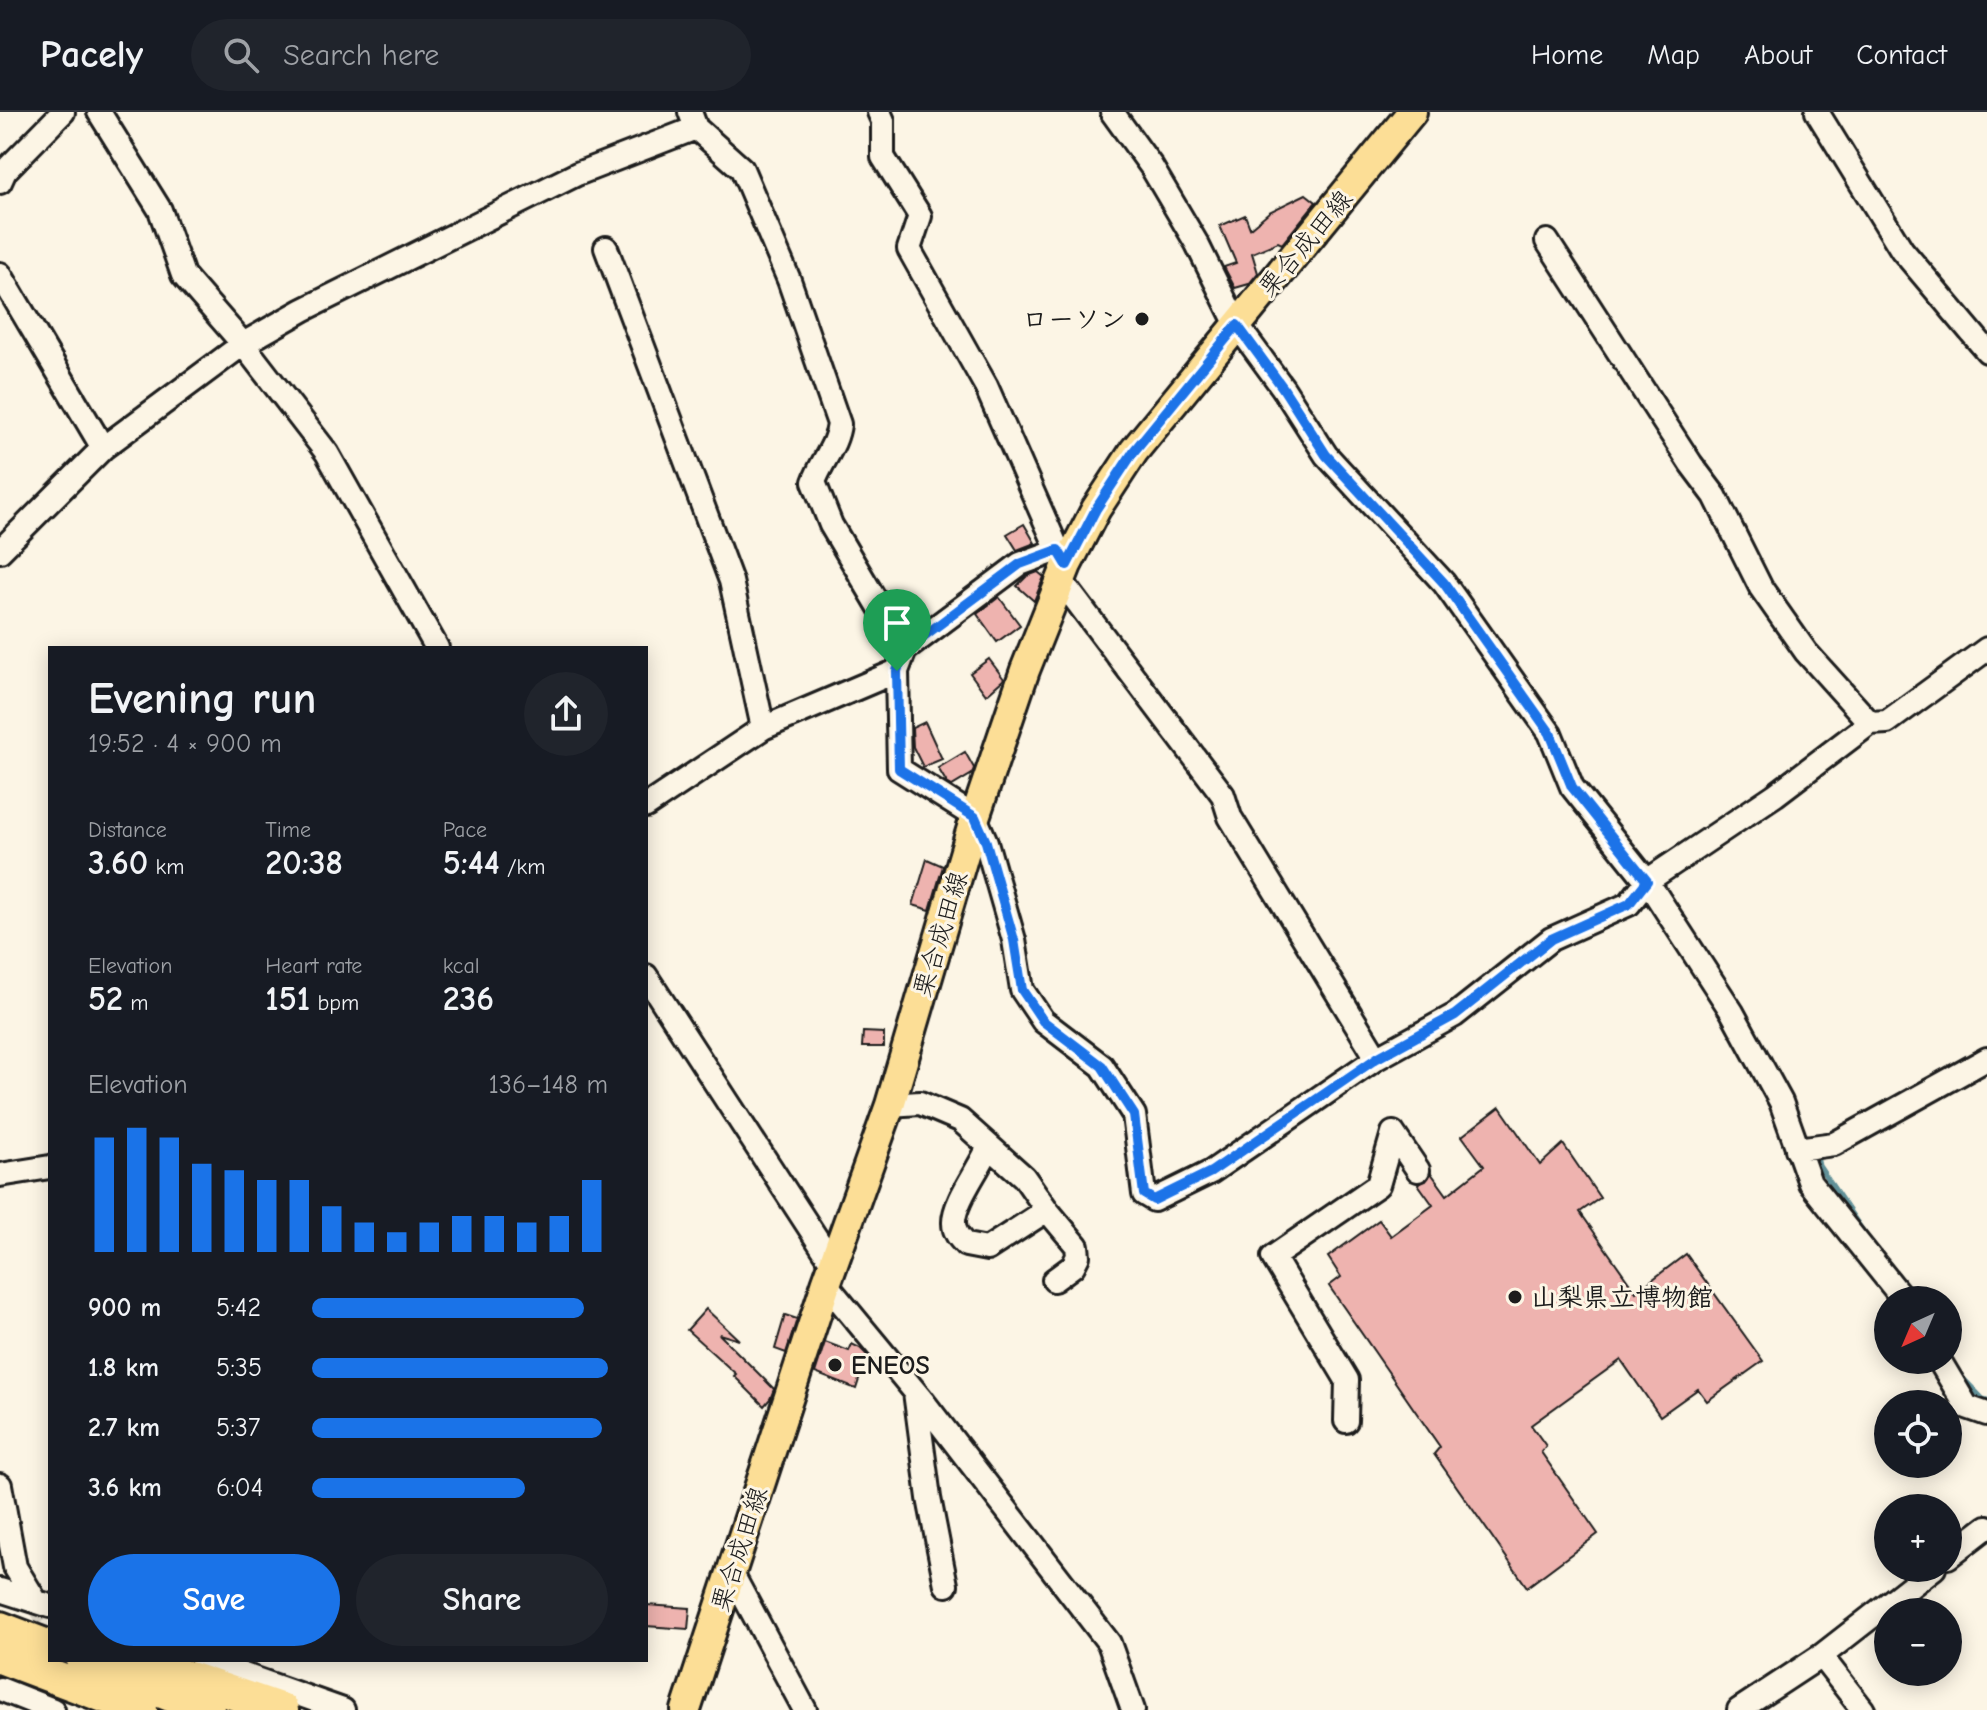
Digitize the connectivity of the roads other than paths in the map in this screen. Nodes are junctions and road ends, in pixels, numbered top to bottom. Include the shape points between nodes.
1 (63, 112) edge
2 (99, 112) edge
3 (879, 112) edge
4 (1112, 112) edge
5 (1412, 112) edge
6 (1817, 112) edge
7 (693, 120) edge
8 (0, 182) edge
9 (1547, 241) dead end
10 (606, 248) dead end
11 (0, 274) edge
12 (1237, 325) junction
13 (243, 344) junction
14 (1987, 351) edge
15 (103, 448) junction
16 (0, 551) edge
17 (1062, 565) junction
18 (436, 646) edge
19 (1987, 649) edge
20 (901, 660) junction
21 (1870, 723) junction
22 (763, 728) junction
23 (648, 805) edge
24 (975, 817) junction
25 (1647, 881) junction
26 (648, 979) edge
27 (1377, 1058) junction
28 (1987, 1059) edge
29 (890, 1105) junction
30 (989, 1146) junction
31 (1797, 1149) junction
32 (48, 1167) edge
33 (1418, 1170) dead end
34 (0, 1175) edge
35 (1047, 1210) junction
36 (829, 1274) junction
37 (1054, 1280) dead end
38 (1893, 1286) edge
39 (1947, 1374) edge
40 (915, 1391) junction
41 (1987, 1414) edge
42 (1346, 1421) dead end
43 (0, 1485) edge
44 (1987, 1527) edge
45 (1962, 1546) edge
46 (8, 1559) edge
47 (731, 1572) junction
48 (1916, 1582) edge
49 (946, 1585) dead end
50 (0, 1590) edge
51 (42, 1603) edge
52 (0, 1616) edge
53 (0, 1628) edge
54 (48, 1630) tunnel mouth
55 (48, 1646) edge
56 (1821, 1656) junction
57 (0, 1657) edge
58 (87, 1662) edge
59 (143, 1662) edge
60 (208, 1662) edge
61 (0, 1689) edge
62 (53, 1710) edge
63 (104, 1710) edge
64 (141, 1710) edge
65 (208, 1710) edge
66 (282, 1710) edge
67 (343, 1710) edge
68 (686, 1710) edge
69 (805, 1710) edge
70 (1133, 1710) edge
71 (1739, 1710) edge
72 (1863, 1710) edge

1 - 8 street
2 - 13 street via 160,210 183,275
3 - 17 street via 883,157 920,216 909,249 986,386
4 - 12 street via 1197,244
5 - 12 main road, 栗合成田線
6 - 14 street via 1902,250
7 - 13 street
7 - 20 street via 742,169 789,280 839,424 838,437 814,482
9 - 21 street via 1715,496 1761,588 1806,652
10 - 22 street via 731,581
11 - 15 street
12 - 17 main road, 栗合成田線 via 1134,451
12 - 25 street via 1326,455 1453,596 1550,733 1572,787
13 - 15 street
13 - 18 street via 327,453
15 - 16 street
17 - 20 street via 1020,564
17 - 24 main road, 栗合成田線
17 - 27 street via 1223,795 1230,817
19 - 21 street via 1887,722
20 - 22 street
20 - 24 street via 899,769
21 - 25 street
22 - 23 street
24 - 27 street via 1014,940 1022,990 1043,1021 1102,1066 1134,1115 1144,1194 1154,1200 1211,1172
24 - 29 main road, 栗合成田線
25 - 27 street via 1629,904 1551,939 1455,1015
25 - 31 street via 1739,1025 1781,1102
26 - 36 street
28 - 31 street via 1834,1144
29 - 30 street via 920,1103 960,1120
29 - 36 main road, 栗合成田線
30 - 35 street via 1024,1177
30 - 35 street via 953,1221 966,1245 987,1249
31 - 38 street via 1810,1183
32 - 34 street
33 - 42 street via 1393,1133 1378,1185 1273,1257 1347,1380
35 - 37 street via 1077,1246 1078,1256
36 - 40 street
36 - 47 main road, 栗合成田線
39 - 41 street via 1967,1407
40 - 49 street
40 - 70 street via 1109,1643
43 - 46 street
44 - 45 street
46 - 51 street
47 - 68 main road, 栗合成田線
47 - 69 street
48 - 56 street
50 - 51 street
52 - 54 highway
53 - 55 highway
56 - 71 street
56 - 72 street
57 - 63 highway
57 - 64 highway
58 - 65 highway
59 - 66 highway
60 - 67 street
61 - 62 street

